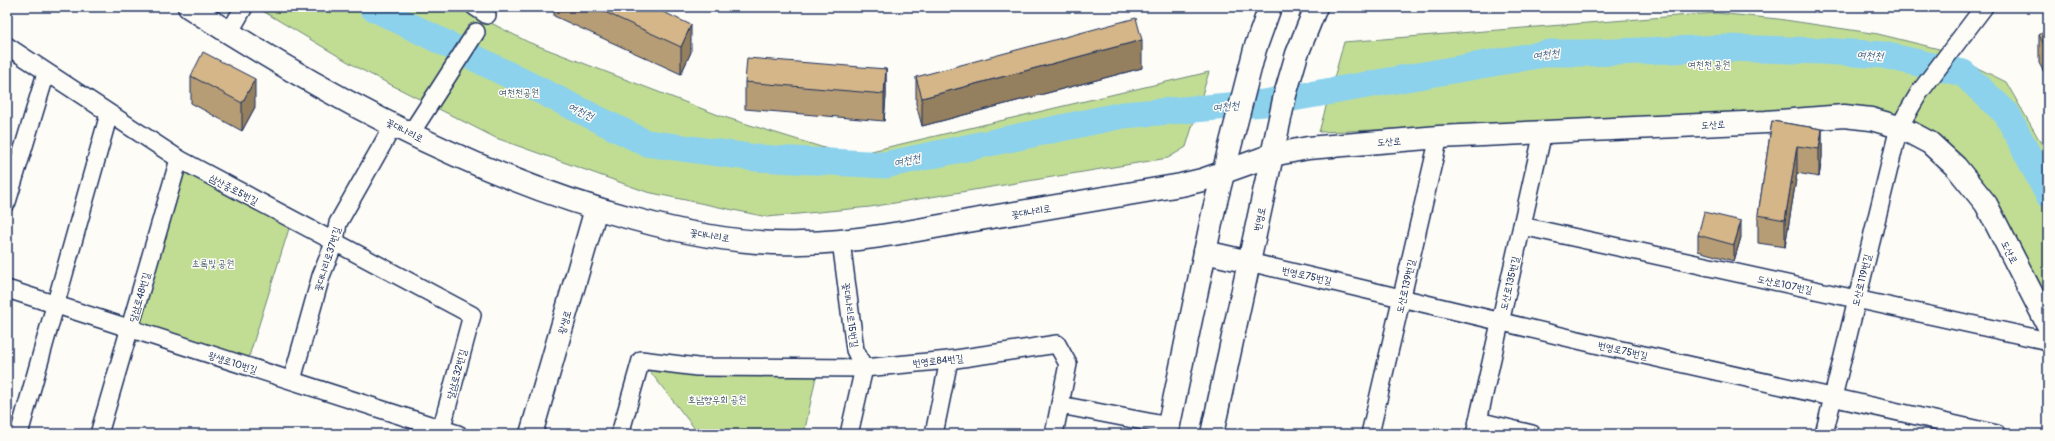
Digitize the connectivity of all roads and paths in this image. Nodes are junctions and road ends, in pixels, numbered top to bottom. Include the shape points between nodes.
1 (189, 7) edge
2 (244, 7) edge
3 (1270, 7) edge
4 (1316, 7) edge
5 (1984, 7) edge
6 (476, 32) dead end
7 (229, 33) junction
8 (7, 46) edge
9 (46, 73) junction
10 (109, 114) junction
11 (1899, 126) junction
12 (402, 129) junction
13 (1543, 132) junction
14 (1439, 137) junction
15 (1274, 147) junction
16 (179, 159) junction
17 (1223, 173) junction
18 (7, 202) edge
19 (596, 209) junction
20 (1522, 226) junction
21 (335, 241) junction
22 (841, 241) junction
23 (1205, 252) junction
24 (1249, 262) junction
25 (7, 289) edge
26 (1402, 297) junction
27 (1856, 299) junction
28 (55, 304) junction
29 (472, 315) joint
30 (1500, 321) junction
31 (2048, 325) edge
32 (130, 328) junction
33 (2048, 341) edge
34 (949, 360) junction
35 (864, 368) junction
36 (292, 380) junction
37 (1833, 396) junction
38 (1060, 405) junction
39 (1476, 428) edge
40 (1168, 430) edge
41 (440, 431) edge
42 (19, 434) edge
43 (99, 434) edge
44 (458, 434) edge
45 (531, 434) edge
46 (620, 434) edge
47 (849, 434) edge
48 (934, 434) edge
49 (1054, 434) edge
50 (1212, 434) edge
51 (1370, 434) edge
52 (1532, 434) edge
53 (1824, 434) edge
54 (1997, 434) edge

1 - 7 main road, 꽃대나리로
2 - 7 street
3 - 17 main road via 1255,49
4 - 15 main road, 번영로 via 1297,54 1285,94
5 - 11 street, 도산로119번길 via 1919,93
6 - 12 street, 꽃대나리로37번길 via 428,105
7 - 12 main road, 꽃대나리로 via 284,66
8 - 9 street, 삼산중로5번길
9 - 10 street, 삼산중로5번길
9 - 18 street
10 - 16 street, 삼산중로5번길
10 - 28 street
11 - 13 main road, 도산로 via 1872,119 1844,116
11 - 27 street, 도산로119번길
11 - 31 main road, 도산로 via 1930,143 1956,167 1986,204
12 - 19 main road, 꽃대나리로 via 522,184
12 - 21 street, 꽃대나리로37번길 via 338,223
13 - 14 main road, 도산로
13 - 20 street, 도산로135번길
14 - 15 main road, 도산로 via 1308,148
14 - 26 street, 도산로139번길
15 - 17 main road, 꽃대나리로
15 - 24 main road, 번영로
16 - 21 street, 삼산중로5번길
16 - 32 street, 달삼로48번길
17 - 22 main road, 꽃대나리로 via 1181,185 890,235
17 - 23 main road
19 - 22 main road, 꽃대나리로 via 702,235 752,241
19 - 45 main road, 왕생로
20 - 27 street, 도산로107번길
20 - 30 street, 도산로135번길
21 - 29 street, 삼산중로5번길
21 - 36 street, 꽃대나리로37번길 via 321,276
22 - 35 street, 꽃대나리로15번길 via 855,350
23 - 24 main road
23 - 40 main road
24 - 26 street, 번영로75번길
24 - 50 main road, 번영로
25 - 28 street, 왕생로10번길
26 - 30 street, 번영로75번길
26 - 51 street, 도산로139번길
27 - 33 street, 도산로107번길
27 - 37 street, 도산로119번길
28 - 32 street, 왕생로10번길
28 - 42 street
29 - 41 street, 달삼로32번길
30 - 37 street, 번영로75번길
30 - 39 street, 도산로135번길
32 - 36 street, 왕생로10번길
32 - 43 street, 달삼로48번길
34 - 35 street, 번영로84번길
34 - 38 street, 번영로84번길 via 1057,344 1068,364
34 - 48 street
35 - 46 street, 번영로84번길 via 697,367 641,360
35 - 47 street
36 - 41 street, 왕생로10번길
37 - 53 street, 도산로119번길
37 - 54 street, 번영로75번길
38 - 40 street
38 - 49 street
39 - 52 street
41 - 44 street, 왕생로10번길

